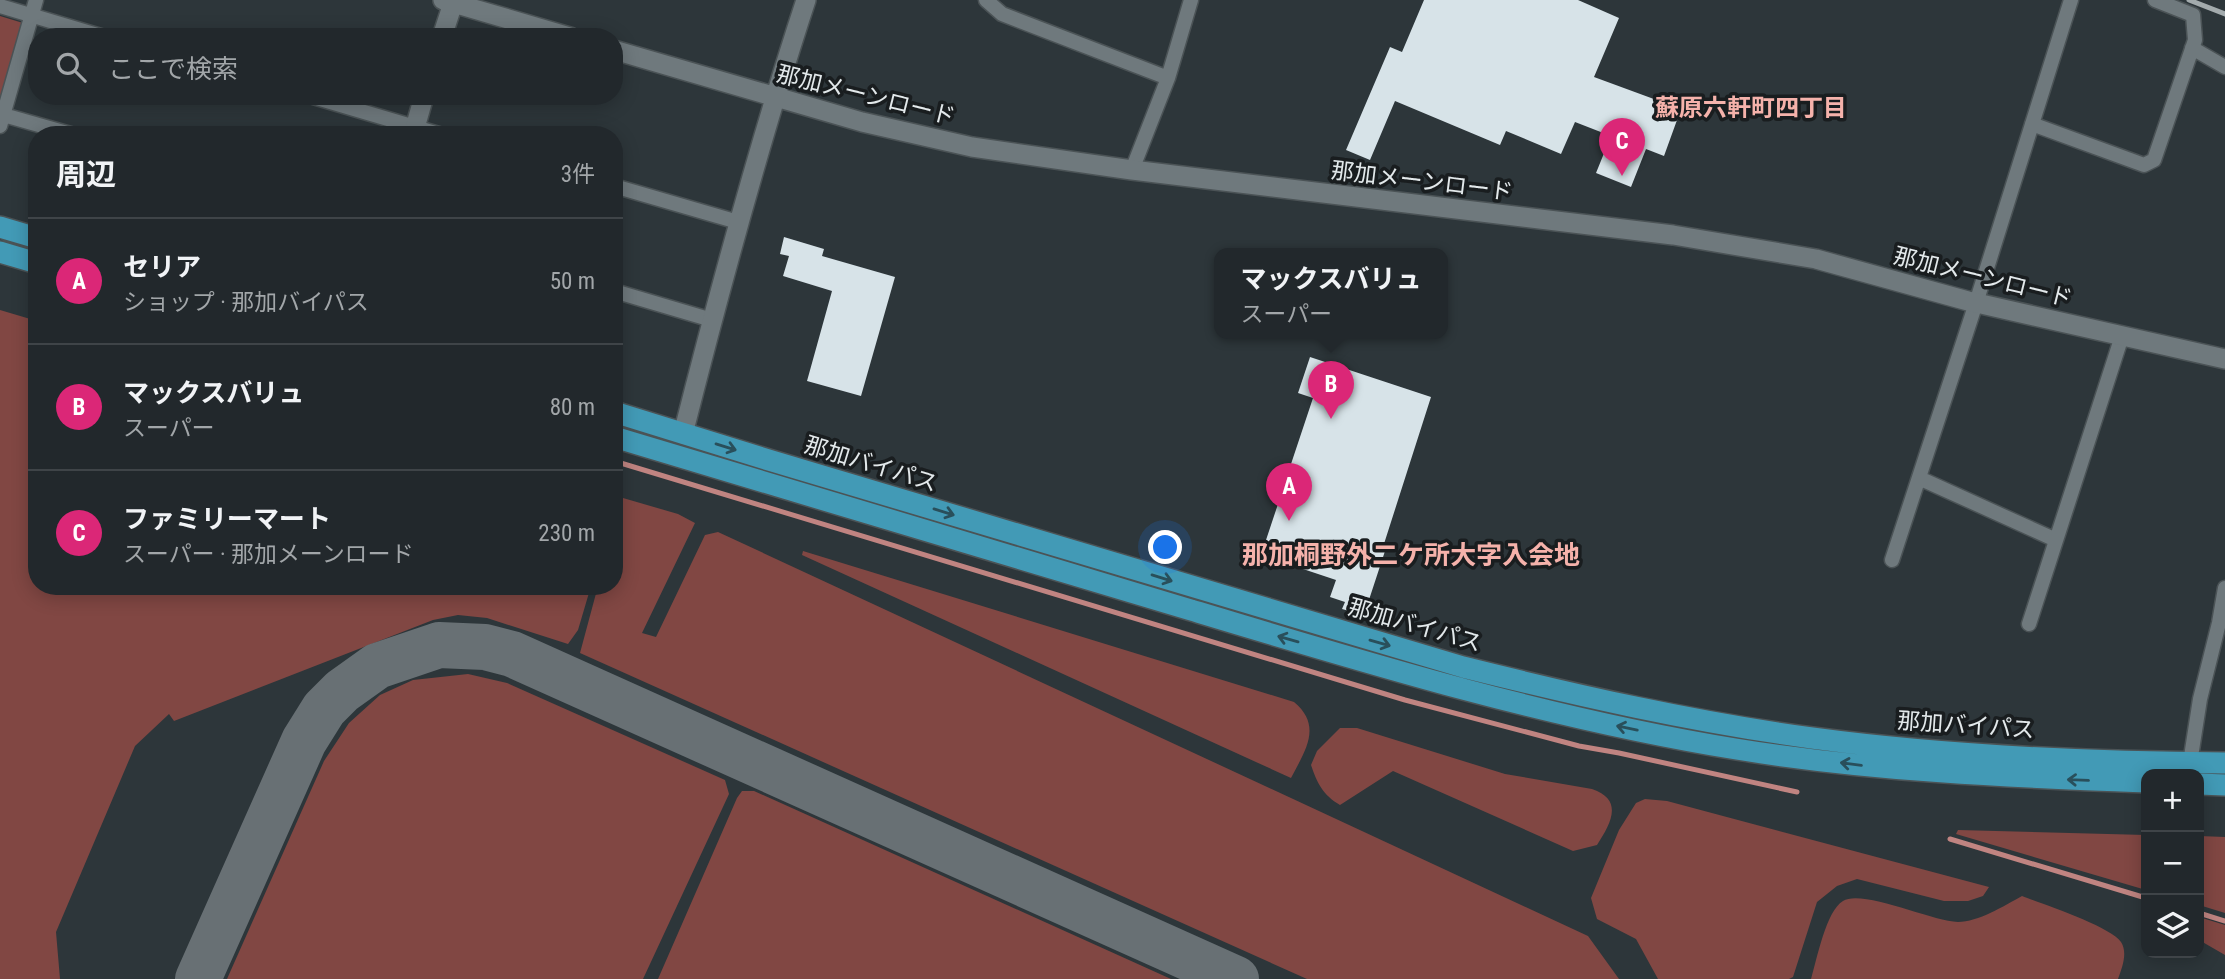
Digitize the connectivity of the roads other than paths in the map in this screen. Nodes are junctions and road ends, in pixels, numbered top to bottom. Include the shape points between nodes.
1 (36, 0) edge
2 (806, 0) edge
3 (986, 0) edge
4 (1191, 0) edge
5 (2071, 0) edge
6 (2155, 0) edge
7 (450, 1) edge
8 (0, 6) edge
9 (31, 16) junction
10 (73, 28) edge
11 (445, 28) edge
12 (540, 28) edge
13 (2192, 48) junction
14 (623, 53) edge
15 (2225, 67) edge
16 (1168, 78) junction
17 (774, 97) junction
18 (337, 105) edge
19 (421, 105) edge
20 (1, 118) edge
21 (2032, 124) junction
22 (35, 126) edge
23 (399, 126) edge
24 (415, 126) edge
25 (1132, 170) junction
26 (623, 189) edge
27 (738, 222) junction
28 (0, 228) edge
29 (28, 236) edge
30 (0, 252) edge
31 (28, 260) edge
32 (623, 294) edge
33 (1976, 303) junction
34 (712, 320) junction
35 (2122, 336) junction
36 (2225, 359) edge
37 (623, 415) edge
38 (683, 434) junction
39 (623, 440) edge
40 (1919, 478) junction
41 (2056, 540) junction
42 (1892, 560) dead end
43 (2225, 588) edge
44 (2029, 624) dead end
45 (2190, 763) junction
46 (2225, 764) edge
47 (2141, 782) edge
48 (2204, 784) edge
49 (2225, 785) edge

1 - 9 street
2 - 17 street
3 - 16 street via 1002,14
4 - 16 street
5 - 21 street
6 - 13 street via 2193,15
7 - 11 street
7 - 12 street
8 - 9 street
9 - 10 street
9 - 20 street
13 - 15 street
13 - 21 street via 2154,160 2144,165
14 - 17 street, 那加メーンロード
16 - 25 street
17 - 25 street, 那加メーンロード via 972,147
17 - 27 street
18 - 23 street
19 - 24 street
20 - 22 street
21 - 33 street
25 - 33 street, 那加メーンロード via 1673,235 1816,258
26 - 27 street
27 - 34 street
28 - 29 highway
30 - 31 highway
32 - 34 street
33 - 35 street, 那加メーンロード
33 - 40 street
34 - 38 street
35 - 36 street, 那加メーンロード
35 - 41 street
37 - 38 highway, 那加バイパス
38 -> 45 highway, 那加バイパス via 1463,667 1659,713 1814,738 2003,755
47 -> 39 highway, 那加バイパス via 1998,777 1828,761 1724,747 1533,707 1260,631
40 - 41 street
40 - 42 street
41 - 44 street
43 - 45 street
45 - 46 highway, 那加バイパス
48 - 49 highway

